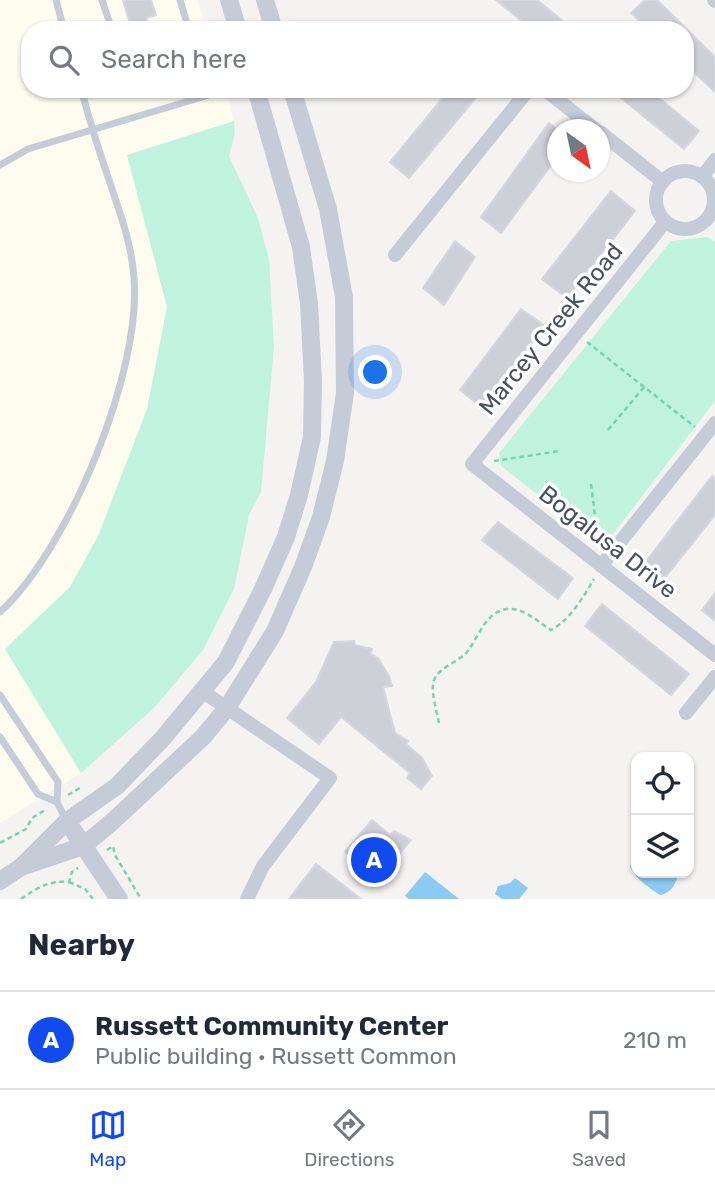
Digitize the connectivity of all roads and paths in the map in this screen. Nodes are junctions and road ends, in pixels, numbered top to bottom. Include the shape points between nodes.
1 (56, 0) edge
2 (102, 0) edge
3 (180, 0) edge
4 (229, 0) edge
5 (265, 0) edge
6 (62, 21) edge
7 (109, 21) edge
8 (186, 21) edge
9 (235, 21) edge
10 (271, 21) edge
11 (83, 98) edge
12 (198, 98) edge
13 (259, 98) edge
14 (295, 98) edge
15 (521, 98) edge
16 (556, 98) edge
17 (583, 119) edge
18 (92, 129) junction
19 (610, 140) edge
20 (715, 160) edge
21 (0, 165) edge
22 (702, 177) junction
23 (663, 182) junction
24 (666, 222) junction
25 (711, 223) edge
26 (395, 255) dead end
27 (577, 333) junction
28 (644, 387) junction
29 (715, 423) edge
30 (608, 430) dead end
31 (705, 435) junction
32 (560, 452) dead end
33 (472, 464) junction
34 (591, 484) dead end
35 (601, 566) junction
36 (0, 612) edge
37 (715, 655) edge
38 (715, 677) edge
39 (202, 691) junction
40 (0, 695) edge
41 (227, 708) junction
42 (686, 713) dead end
43 (439, 723) dead end
44 (0, 737) edge
45 (80, 788) dead end
46 (57, 802) junction
47 (67, 821) junction
48 (0, 843) edge
49 (88, 853) junction
50 (21, 867) junction
51 (0, 881) edge
52 (69, 882) junction
53 (21, 899) edge
54 (93, 899) edge
55 (119, 899) edge
56 (141, 899) edge
57 (247, 899) edge

1 - 6 lane
2 - 7 lane
3 - 8 lane
4 - 9 street
5 - 10 street
11 - 18 lane
12 - 18 lane
13 - 39 street via 301,247 309,304 312,437 286,537 226,662
14 - 41 street via 336,246 344,297 345,393 335,461 303,567 275,631
15 - 26 street
16 - 17 street
18 - 21 lane via 28,149
18 - 36 lane via 128,239 135,280 132,326 113,409 79,495 35,572
19 - 23 street
20 - 22 street
22 - 23 street via 677,173
22 - 25 street via 714,202
23 - 24 street via 656,207
24 - 25 street via 691,229
24 - 27 street, Marcey Creek Road
27 - 28 path
27 - 33 street, Marcey Creek Road
28 - 30 path
28 - 31 path
29 - 31 street
31 - 35 street
32 - 33 path
33 - 35 street, Bogalusa Drive
34 - 35 path
35 - 37 street, Bogalusa Drive
35 - 43 path via 576,606 551,630 509,608 486,622 466,654 436,676 433,685
38 - 42 street
39 - 41 street
39 - 47 street via 117,786
40 - 46 lane via 58,782
41 - 49 street via 203,737 112,822
41 - 57 street via 330,778 263,866
44 - 46 lane via 38,794
45 - 46 path
46 - 47 lane
46 - 48 path via 32,818 26,829
47 - 49 street
47 - 50 street
49 - 50 street
49 - 52 path
49 - 55 street
49 - 56 path via 113,846
50 - 51 street
52 - 53 path via 41,886
52 - 54 path via 85,889

